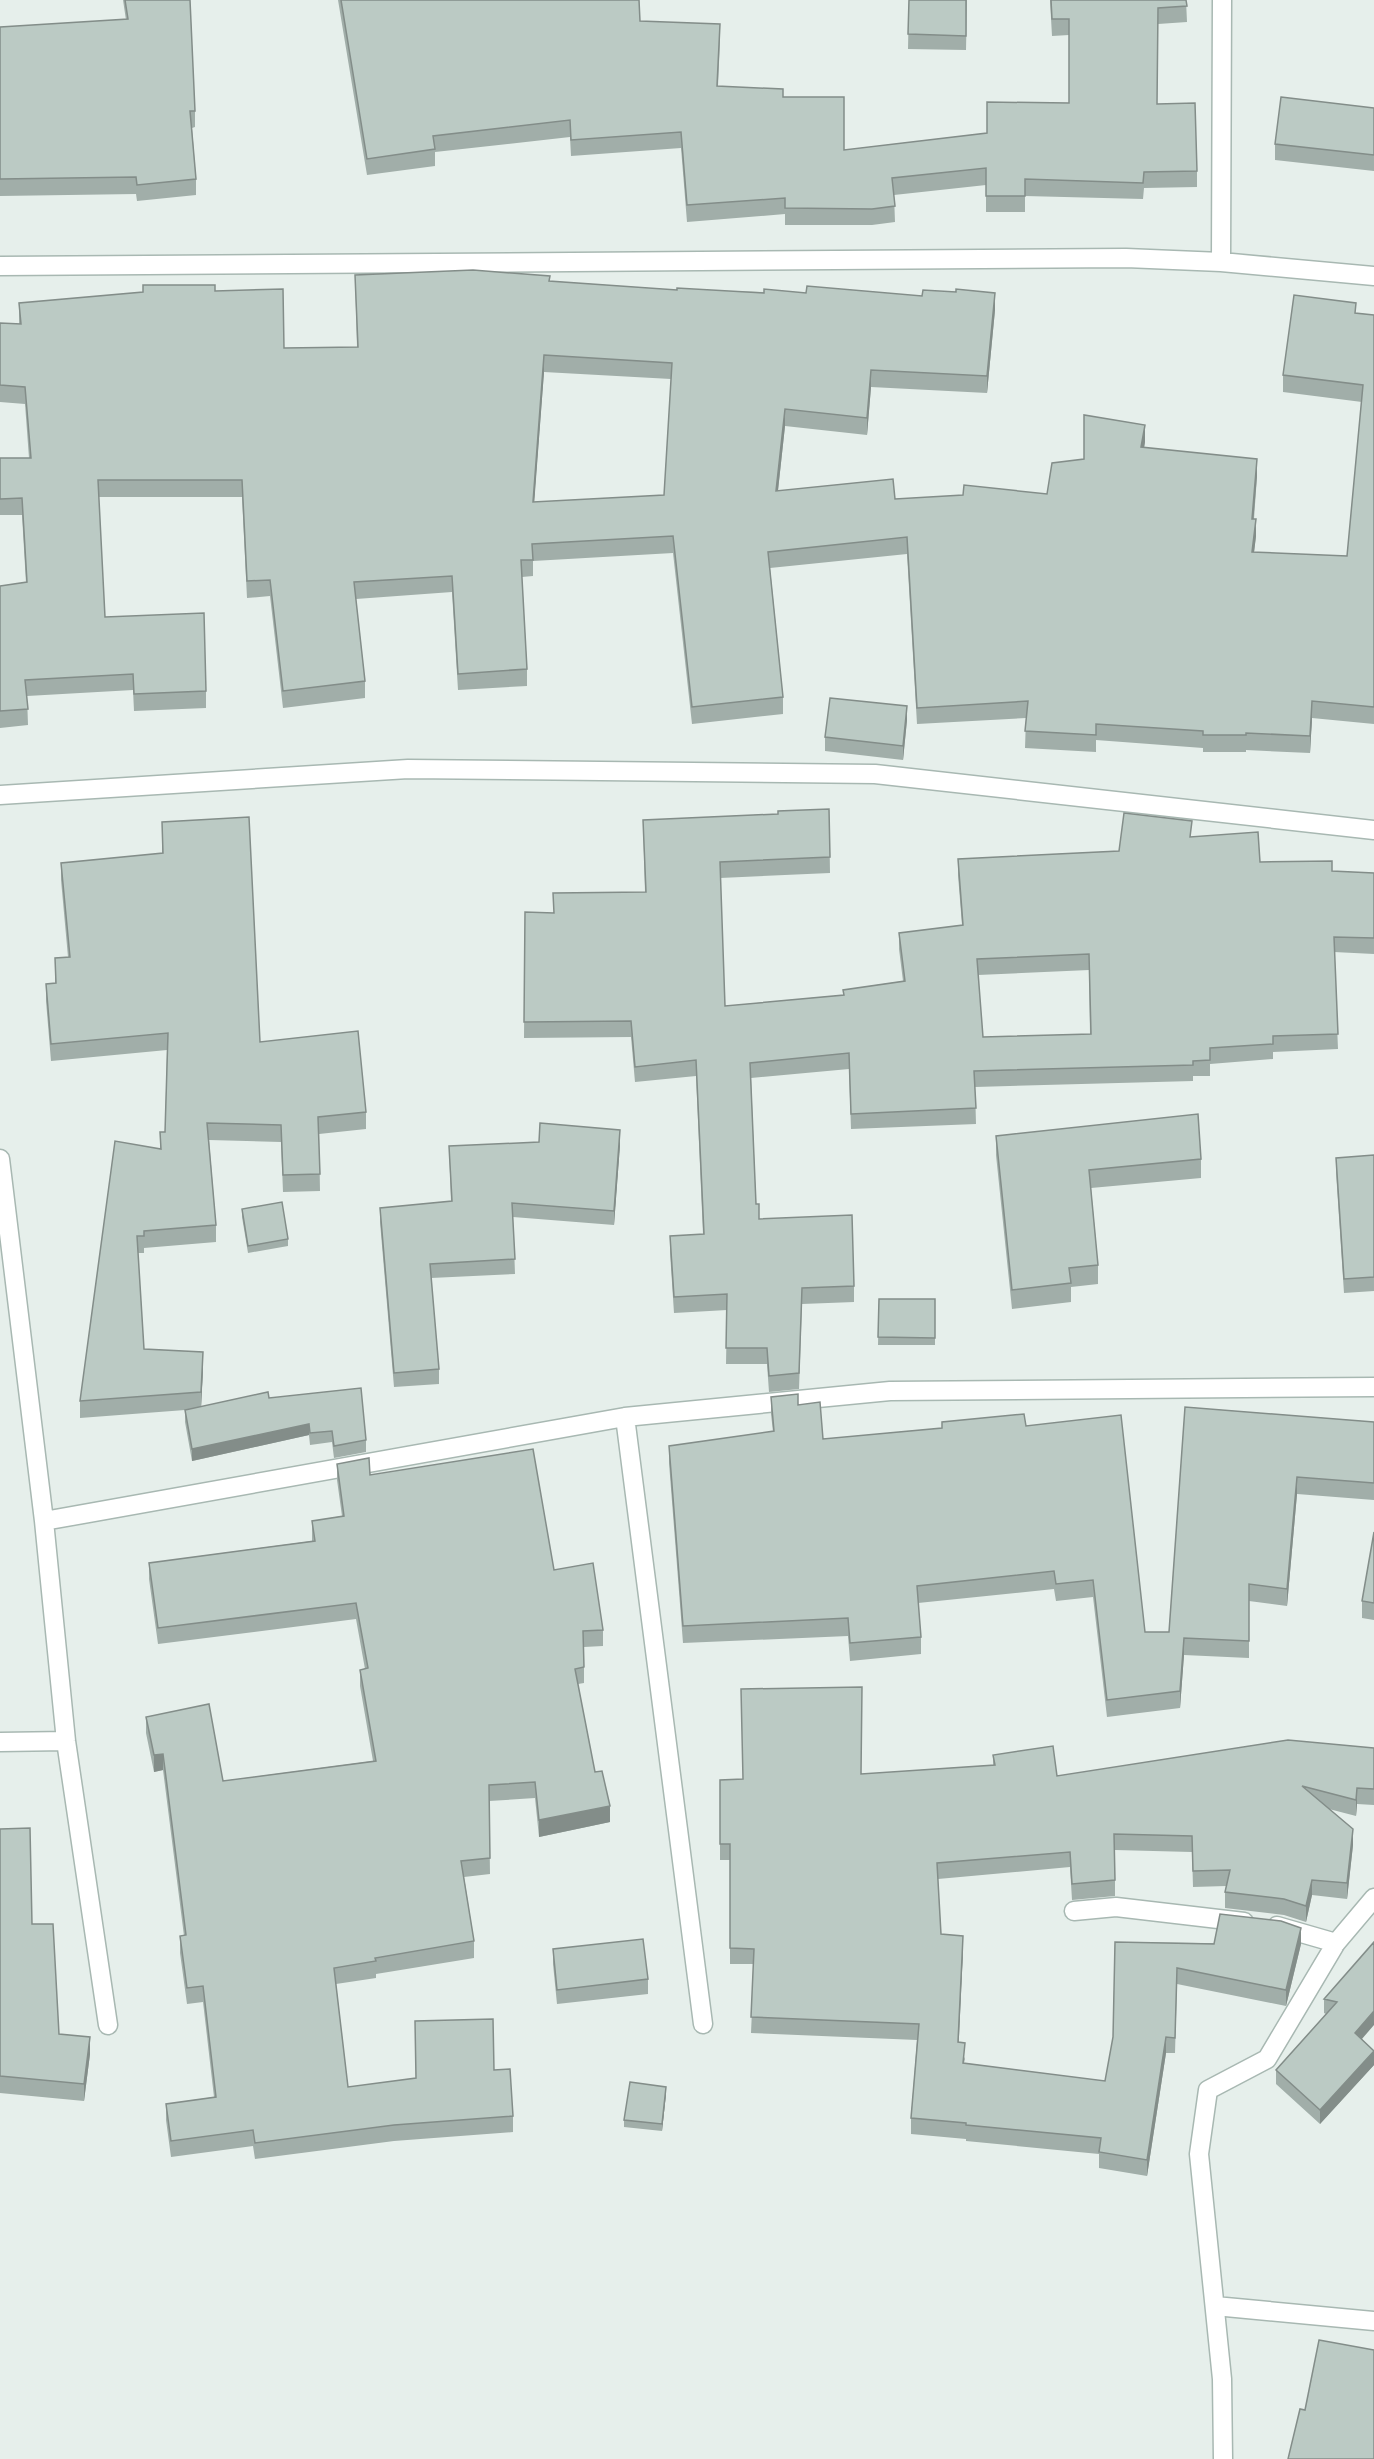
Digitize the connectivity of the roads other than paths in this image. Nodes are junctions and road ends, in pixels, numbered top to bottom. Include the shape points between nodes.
1 (1222, 0) edge
2 (1221, 262) junction
3 (0, 266) edge
4 (1374, 276) edge
5 (0, 795) edge
6 (1374, 830) edge
7 (0, 1159) edge
8 (1374, 1387) edge
9 (625, 1417) junction
10 (44, 1521) junction
11 (66, 1741) junction
12 (0, 1743) edge
13 (1374, 1898) edge
14 (1074, 1911) dead end
15 (1336, 1942) junction
16 (703, 2024) dead end
17 (108, 2025) dead end
18 (1215, 2306) junction
19 (1374, 2321) edge
20 (1223, 2459) edge

1 - 2 street
2 - 3 street via 1126,258
2 - 4 street
5 - 6 street via 408,769 875,774
7 - 10 street
8 - 9 street via 890,1391
9 - 10 street
9 - 16 street
10 - 11 street
11 - 12 street
11 - 17 street
13 - 15 street
14 - 15 street via 1116,1907 1283,1926
15 - 18 street via 1268,2060 1208,2090 1199,2154
18 - 19 street
18 - 20 street via 1222,2379

